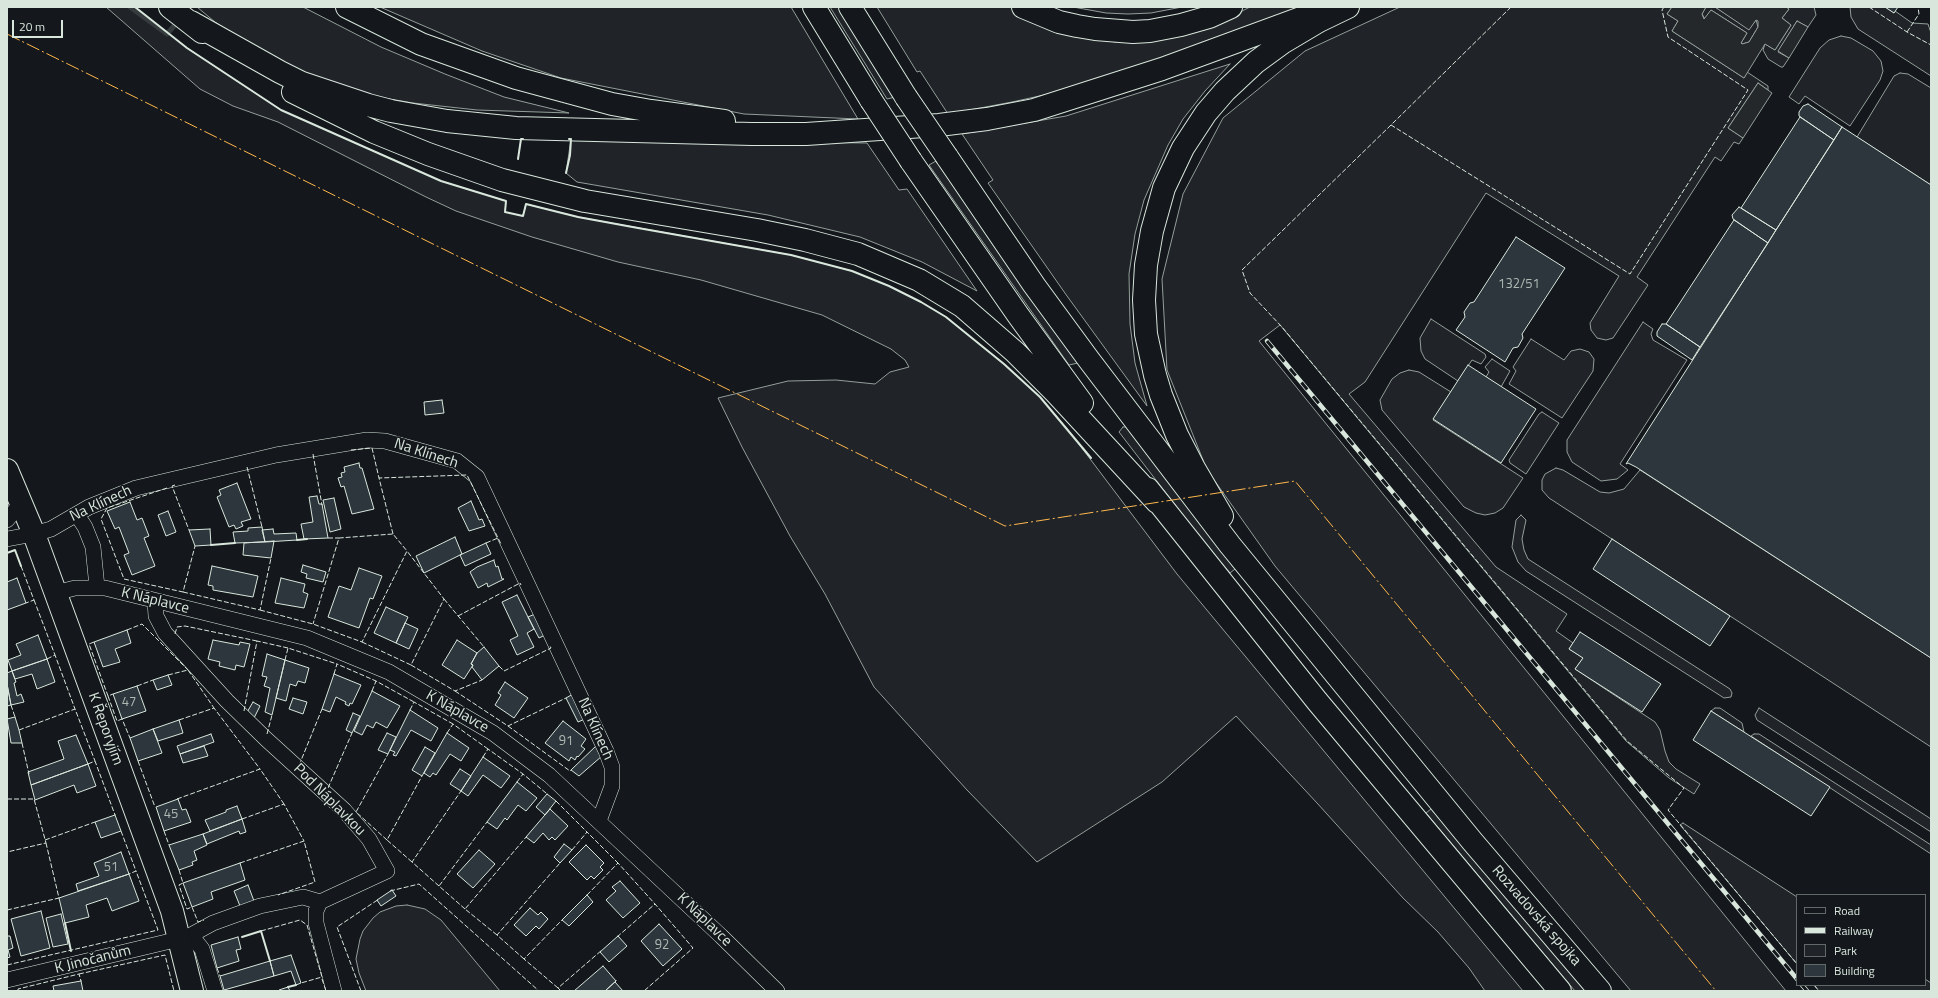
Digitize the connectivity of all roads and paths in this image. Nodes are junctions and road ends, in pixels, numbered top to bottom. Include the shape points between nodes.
1 (170, 7) edge
2 (347, 7) edge
3 (814, 7) edge
4 (850, 7) edge
5 (1023, 7) edge
6 (1231, 7) edge
7 (1331, 7) edge
8 (1348, 7) edge
9 (191, 22) junction
10 (863, 130) junction
11 (7, 470) edge
12 (1157, 502) junction
13 (21, 503) junction
14 (77, 515) junction
15 (7, 520) edge
16 (34, 534) junction
17 (7, 539) edge
18 (96, 587) junction
19 (1267, 591) junction
20 (55, 592) junction
21 (155, 601) junction
22 (599, 821) junction
23 (320, 902) junction
24 (185, 937) junction
25 (7, 980) edge
26 (192, 991) edge
27 (215, 991) edge
28 (334, 991) edge
29 (776, 991) edge
30 (1560, 991) edge
31 (1600, 991) edge

1 - 9 main road
2 - 10 main road via 422,44 466,61 579,96 695,118
3 - 12 main road, bridge via 911,161 1018,315
4 - 19 main road, bridge via 906,96 1034,284 1150,442
5 - 6 main road via 1059,22 1095,29 1133,32 1181,25
7 - 10 main road via 1162,69 1041,108 939,125
8 - 19 main road via 1319,21 1267,54 1235,81 1206,113 1183,148 1164,188 1146,265 1146,334 1161,395 1194,468
9 - 10 main road via 302,83 368,105 446,121 516,128 752,134
9 - 12 main road via 226,53 290,90 374,132 482,173 584,201 805,240 858,254 919,280 962,306 1015,352
11 - 13 main road, K Řeporyjím
12 - 30 main road, Rozvadovská spojka via 1307,688
13 - 15 street
13 - 16 main road, K Řeporyjím
14 - 16 street, Na Klínech via 52,529
14 - 18 street via 93,548
14 - 22 street, Na Klínech via 88,507 136,488 276,455 367,440 385,441 457,461 477,477 606,751 612,767 612,786
16 - 17 street, Na Klínech
16 - 20 main road, K Řeporyjím
18 - 20 street, K Náplavce
18 - 21 street, K Náplavce
19 - 31 main road, Rozvadovská spojka via 1472,841
20 - 24 main road, K Řeporyjím via 172,911
21 - 22 street, K Náplavce via 307,638 389,672 493,733 548,775
21 - 23 street, Pod Náplavkou via 156,616 165,633 266,739 344,810 369,839 387,871
22 - 29 street, K Náplavce
23 - 24 street via 303,897 260,906 213,923
23 - 28 street via 316,911 316,923
24 - 25 street, K Jinočanům
24 - 26 main road, K Řeporyjím
24 - 27 street, K Řeporyjím via 202,949

